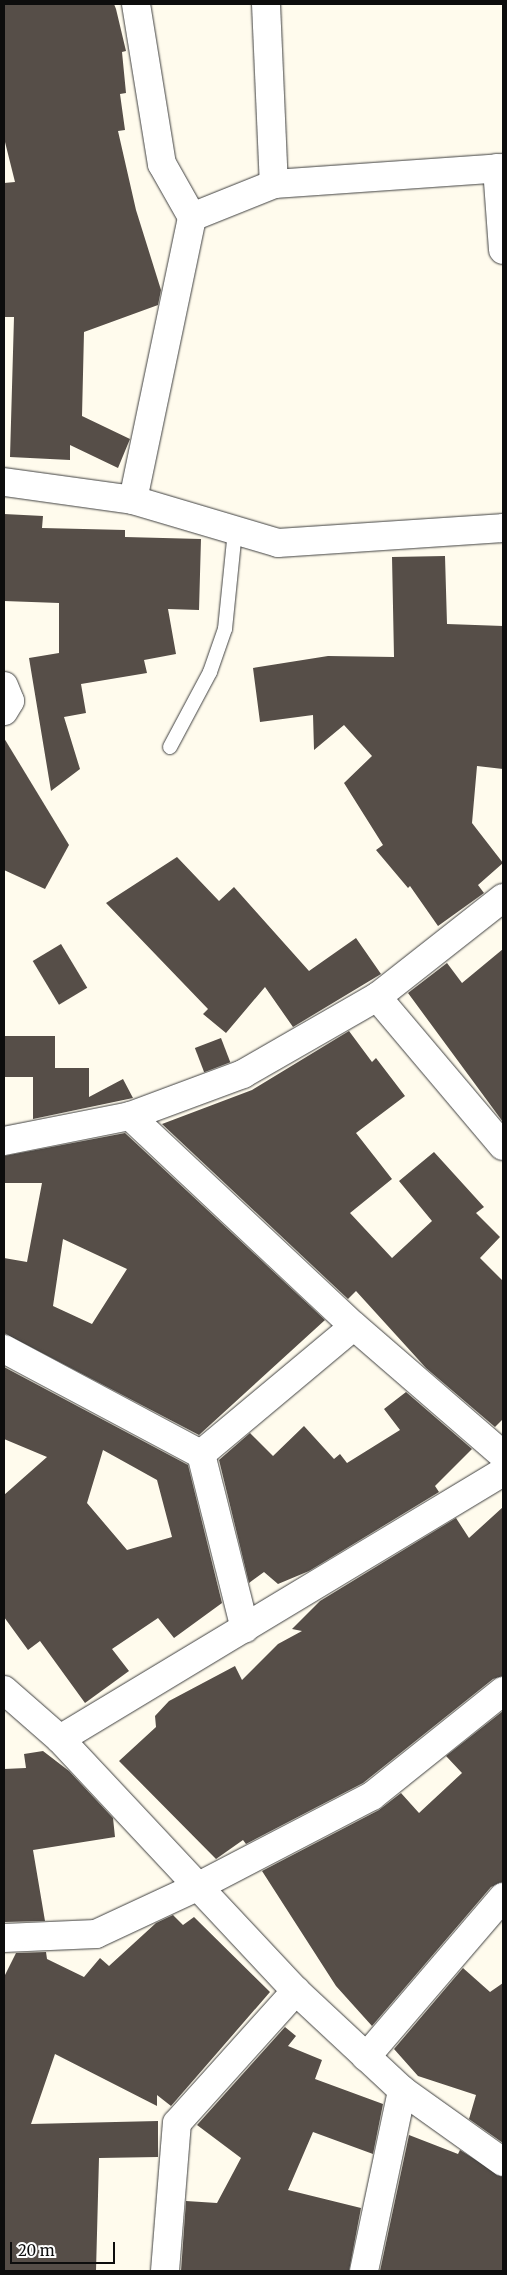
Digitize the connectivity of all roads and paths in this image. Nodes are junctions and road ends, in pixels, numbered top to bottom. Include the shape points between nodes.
1 (136, 4) edge
2 (266, 4) edge
3 (500, 168) edge
4 (274, 184) junction
5 (192, 216) junction
6 (503, 250) edge
7 (4, 482) edge
8 (133, 500) junction
9 (503, 528) edge
10 (235, 530) junction
11 (4, 686) edge
12 (4, 711) edge
13 (170, 747) dead end
14 (503, 898) edge
15 (378, 997) junction
16 (130, 1116) junction
17 (4, 1141) edge
18 (503, 1146) edge
19 (354, 1326) junction
20 (4, 1349) edge
21 (201, 1454) junction
22 (503, 1456) edge
23 (503, 1472) edge
24 (245, 1628) junction
25 (4, 1690) edge
26 (503, 1691) edge
27 (60, 1739) junction
28 (199, 1886) junction
29 (503, 1896) edge
30 (4, 1938) edge
31 (296, 1991) junction
32 (366, 2057) junction
33 (402, 2090) junction
34 (503, 2162) edge
35 (165, 2271) edge
36 (364, 2271) edge

1 - 5 street via 162,164
2 - 4 street
3 - 4 street
3 - 6 street
4 - 5 street
5 - 8 street
7 - 8 street
8 - 10 street
9 - 10 street via 278,543
10 - 13 lane via 225,629 210,672
11 - 12 street via 10,701
14 - 15 street
15 - 16 street via 243,1074
15 - 18 street
16 - 17 street
16 - 19 street
19 - 21 street
19 - 22 street
20 - 21 street
21 - 24 street
23 - 24 street
24 - 27 street
25 - 27 street
26 - 28 street via 372,1796
27 - 28 street
28 - 30 street via 96,1934
28 - 31 street
29 - 32 street
31 - 32 street
31 - 35 street via 177,2123
32 - 33 street
33 - 34 street
33 - 36 street

